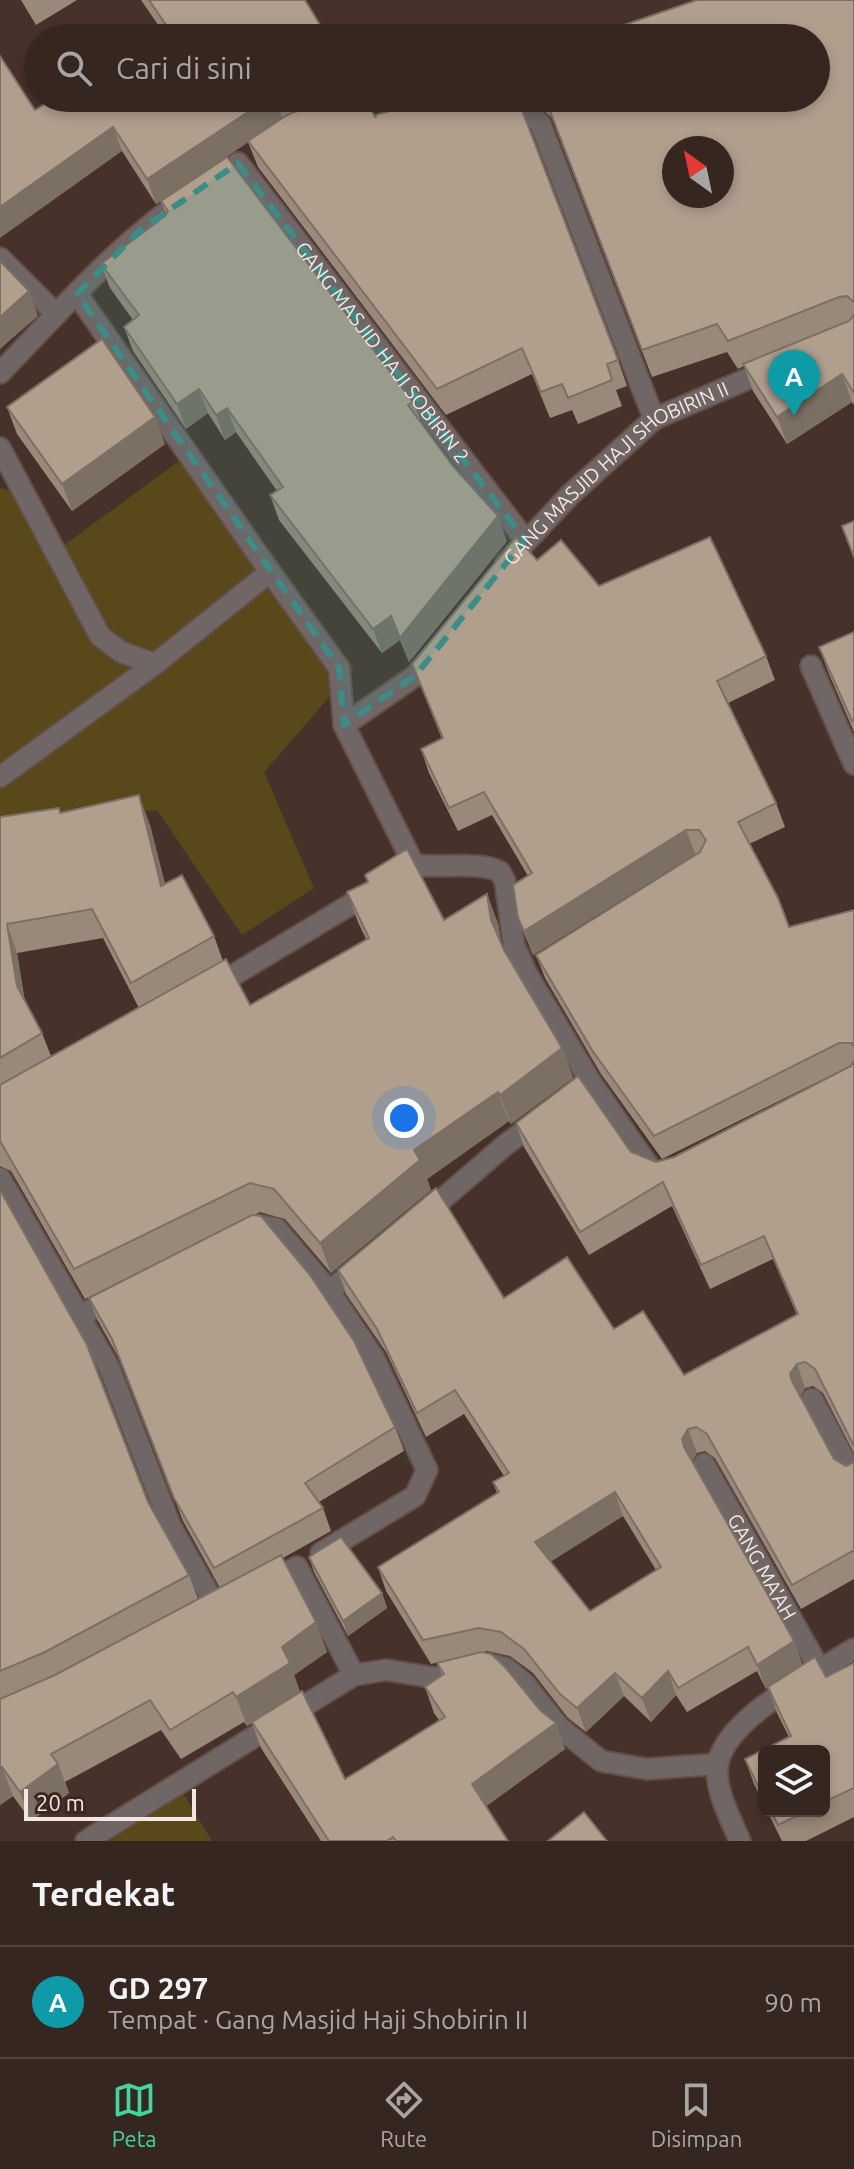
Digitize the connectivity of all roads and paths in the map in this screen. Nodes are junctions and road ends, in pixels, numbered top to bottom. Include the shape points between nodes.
1 (527, 112) edge
2 (238, 163) dead end
3 (202, 188) edge
4 (0, 258) edge
5 (77, 294) junction
6 (56, 314) junction
7 (798, 359) edge
8 (0, 373) edge
9 (654, 419) junction
10 (0, 448) edge
11 (525, 540) junction
12 (270, 572) junction
13 (489, 584) edge
14 (444, 644) edge
15 (155, 664) junction
16 (811, 666) dead end
17 (344, 725) junction
18 (854, 764) edge
19 (0, 777) edge
20 (414, 865) junction
21 (188, 1002) edge
22 (590, 1081) junction
23 (677, 1169) edge
24 (0, 1178) edge
25 (411, 1226) edge
26 (218, 1245) edge
27 (379, 1252) edge
28 (136, 1287) edge
29 (329, 1291) junction
30 (81, 1315) junction
31 (812, 1399) dead end
32 (704, 1464) dead end
33 (854, 1477) edge
34 (297, 1567) junction
35 (854, 1649) edge
36 (820, 1670) junction
37 (354, 1675) junction
38 (718, 1764) junction
39 (86, 1841) edge
40 (740, 1841) edge

1 - 9 street via 540,123
2 - 11 street, GANG MASJID HAJI SOBIRIN 2
3 - 5 street via 140,230
4 - 6 street
5 - 6 street
5 - 12 street
6 - 8 street
7 - 9 street, GANG MASJID HAJI SHOBIRIN II
9 - 11 street, GANG MASJID HAJI SHOBIRIN II
10 - 15 street via 100,636 121,652
11 - 13 street, GANG MASJID HAJI SHOBIRIN II
12 - 15 street
12 - 17 street via 339,668
14 - 17 street via 415,676
15 - 19 street
16 - 18 street
17 - 20 street
20 - 21 street
20 - 22 street via 481,865 500,872 514,945 534,970
22 - 23 street via 650,1168 661,1173
22 - 25 street
24 - 30 street
26 - 29 street via 268,1224
27 - 29 street
28 - 30 street
29 - 34 street via 374,1358 427,1470 415,1496
30 - 34 street via 109,1367 171,1527 212,1613
31 - 33 street
32 - 36 street, GANG MA'AH
34 - 37 street
35 - 36 street
36 - 38 street via 733,1732
37 - 38 street via 386,1670 436,1678 490,1664 506,1668 524,1683 559,1727 601,1761 647,1769
37 - 39 street
38 - 40 street via 721,1790

